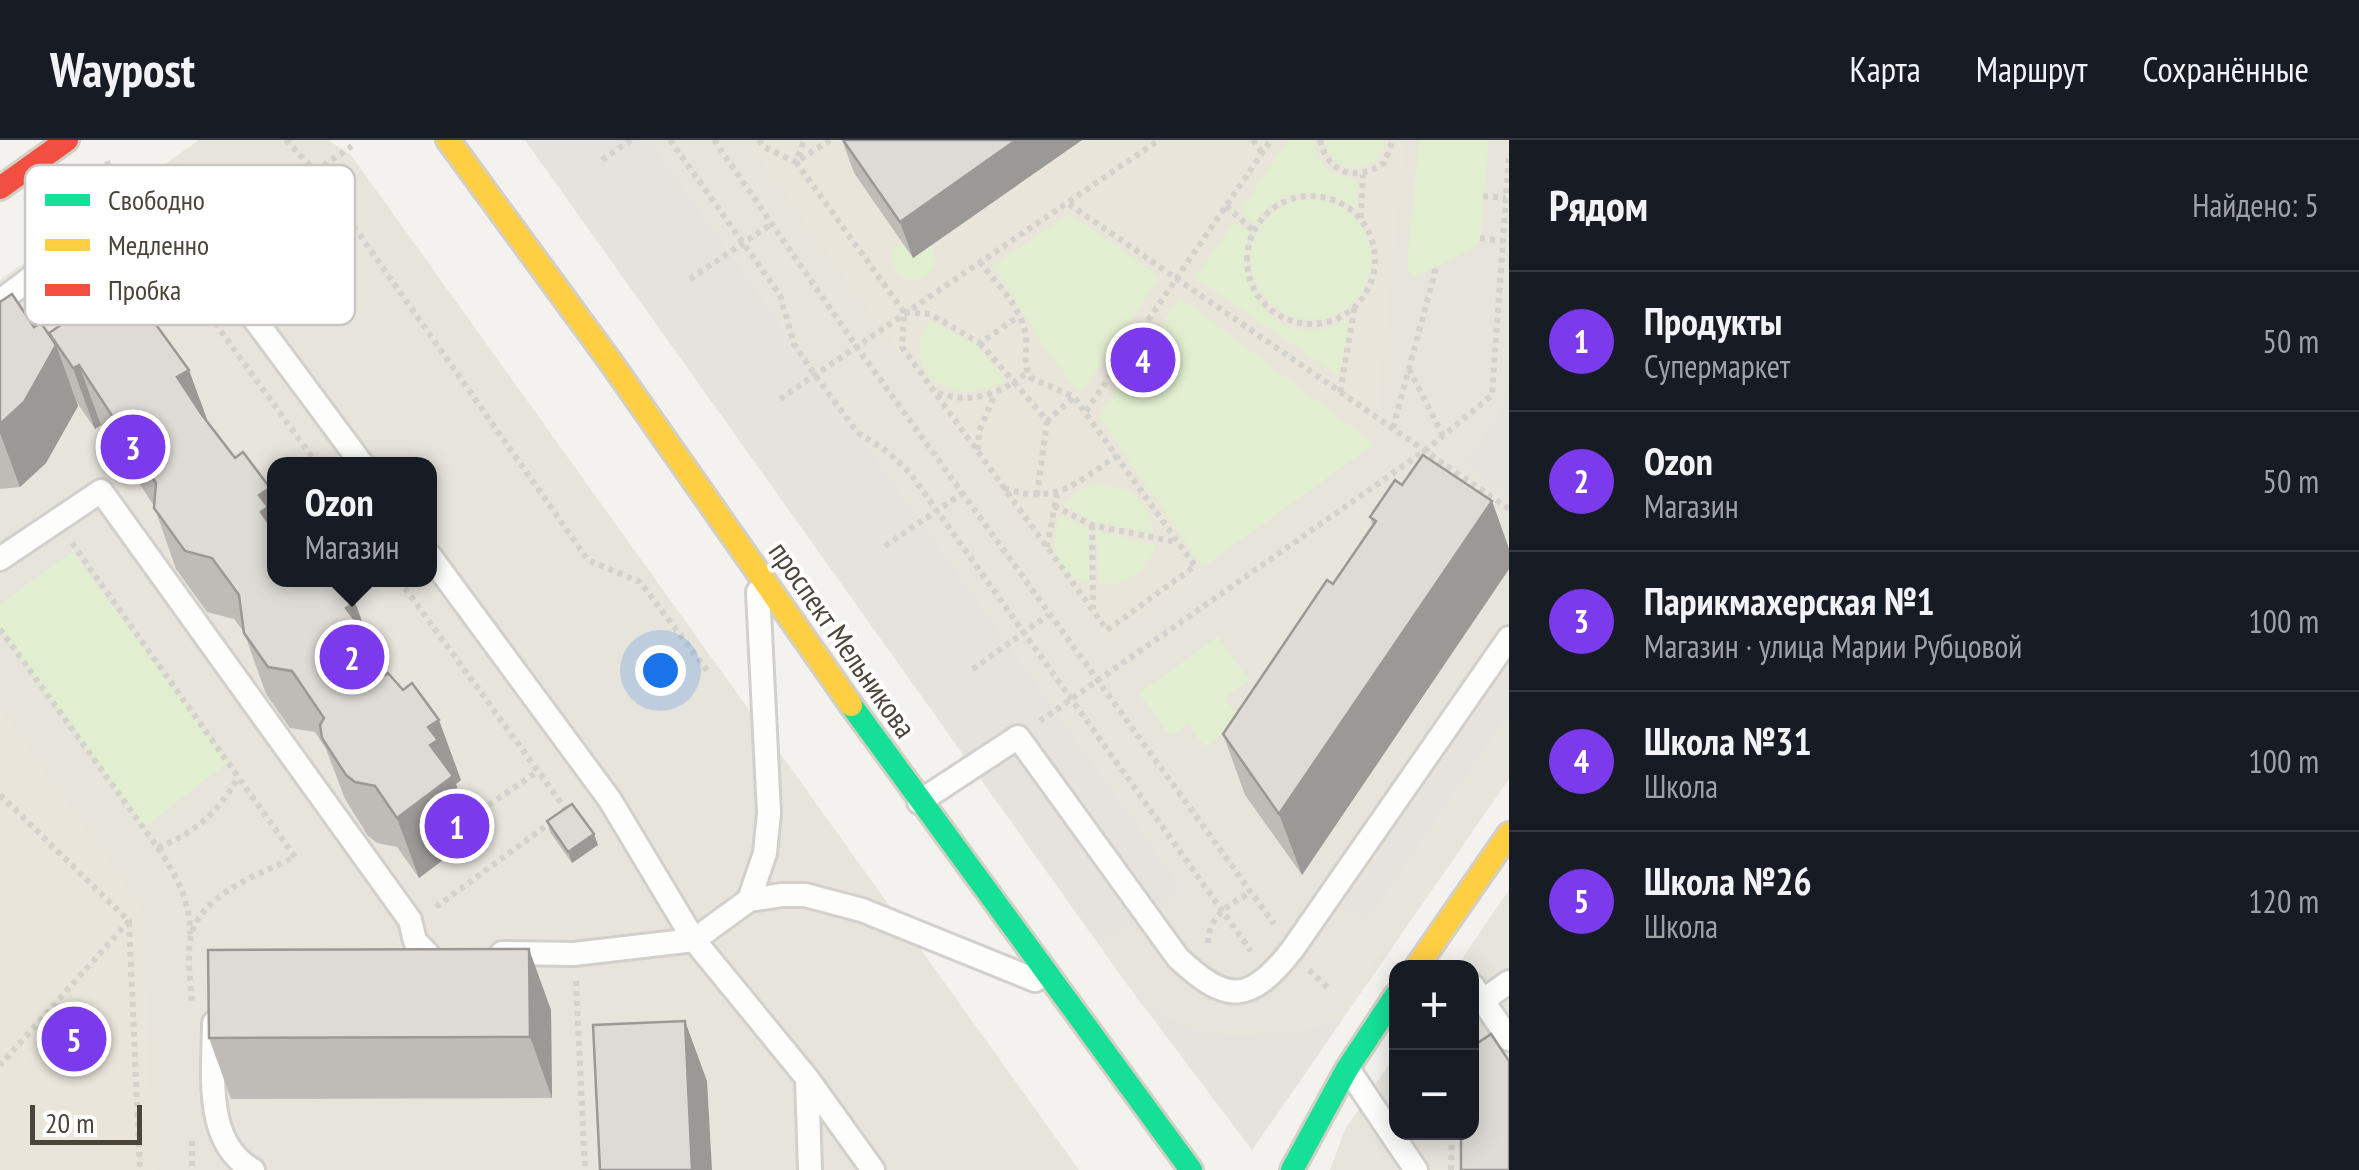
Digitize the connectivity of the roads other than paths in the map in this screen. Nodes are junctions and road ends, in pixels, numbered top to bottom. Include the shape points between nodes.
1 (68, 140) edge
2 (448, 140) edge
3 (33, 165) edge
4 (25, 170) edge
5 (0, 188) edge
6 (25, 283) edge
7 (0, 301) edge
8 (259, 325) edge
9 (357, 457) edge
10 (0, 559) edge
11 (437, 565) edge
12 (756, 570) junction
13 (1509, 638) edge
14 (919, 802) junction
15 (1509, 834) edge
16 (749, 900) junction
17 (694, 940) junction
18 (390, 953) edge
19 (482, 953) edge
20 (1425, 960) edge
21 (1509, 982) edge
22 (1055, 989) junction
23 (216, 992) edge
24 (1479, 992) edge
25 (1479, 997) edge
26 (1389, 1006) edge
27 (1509, 1038) edge
28 (1348, 1069) junction
29 (807, 1078) junction
30 (253, 1170) edge
31 (810, 1170) edge
32 (873, 1170) edge
33 (1192, 1170) edge
34 (1292, 1170) edge
35 (1416, 1170) edge

1 - 3 street
2 - 12 street, проспект Мельникова
4 - 5 street
6 - 7 lane
8 - 9 lane
10 - 18 lane via 101,491 410,920 415,941 436,953
11 - 17 lane via 610,800
12 - 14 street, проспект Мельникова
12 - 16 lane via 769,812 765,853
13 - 14 lane via 1292,950 1255,988 1224,991 1178,958 1018,737
14 - 22 street, проспект Мельникова
15 - 20 street via 1444,943
16 - 17 lane
16 - 22 lane via 805,896 862,910
17 - 19 lane via 574,954
17 - 29 lane
21 - 24 lane
22 - 33 street, проспект Мельникова
23 - 30 lane via 218,1124 239,1162
25 - 27 lane
26 - 28 street
28 - 34 street
28 - 35 lane
29 - 31 lane
29 - 32 lane

